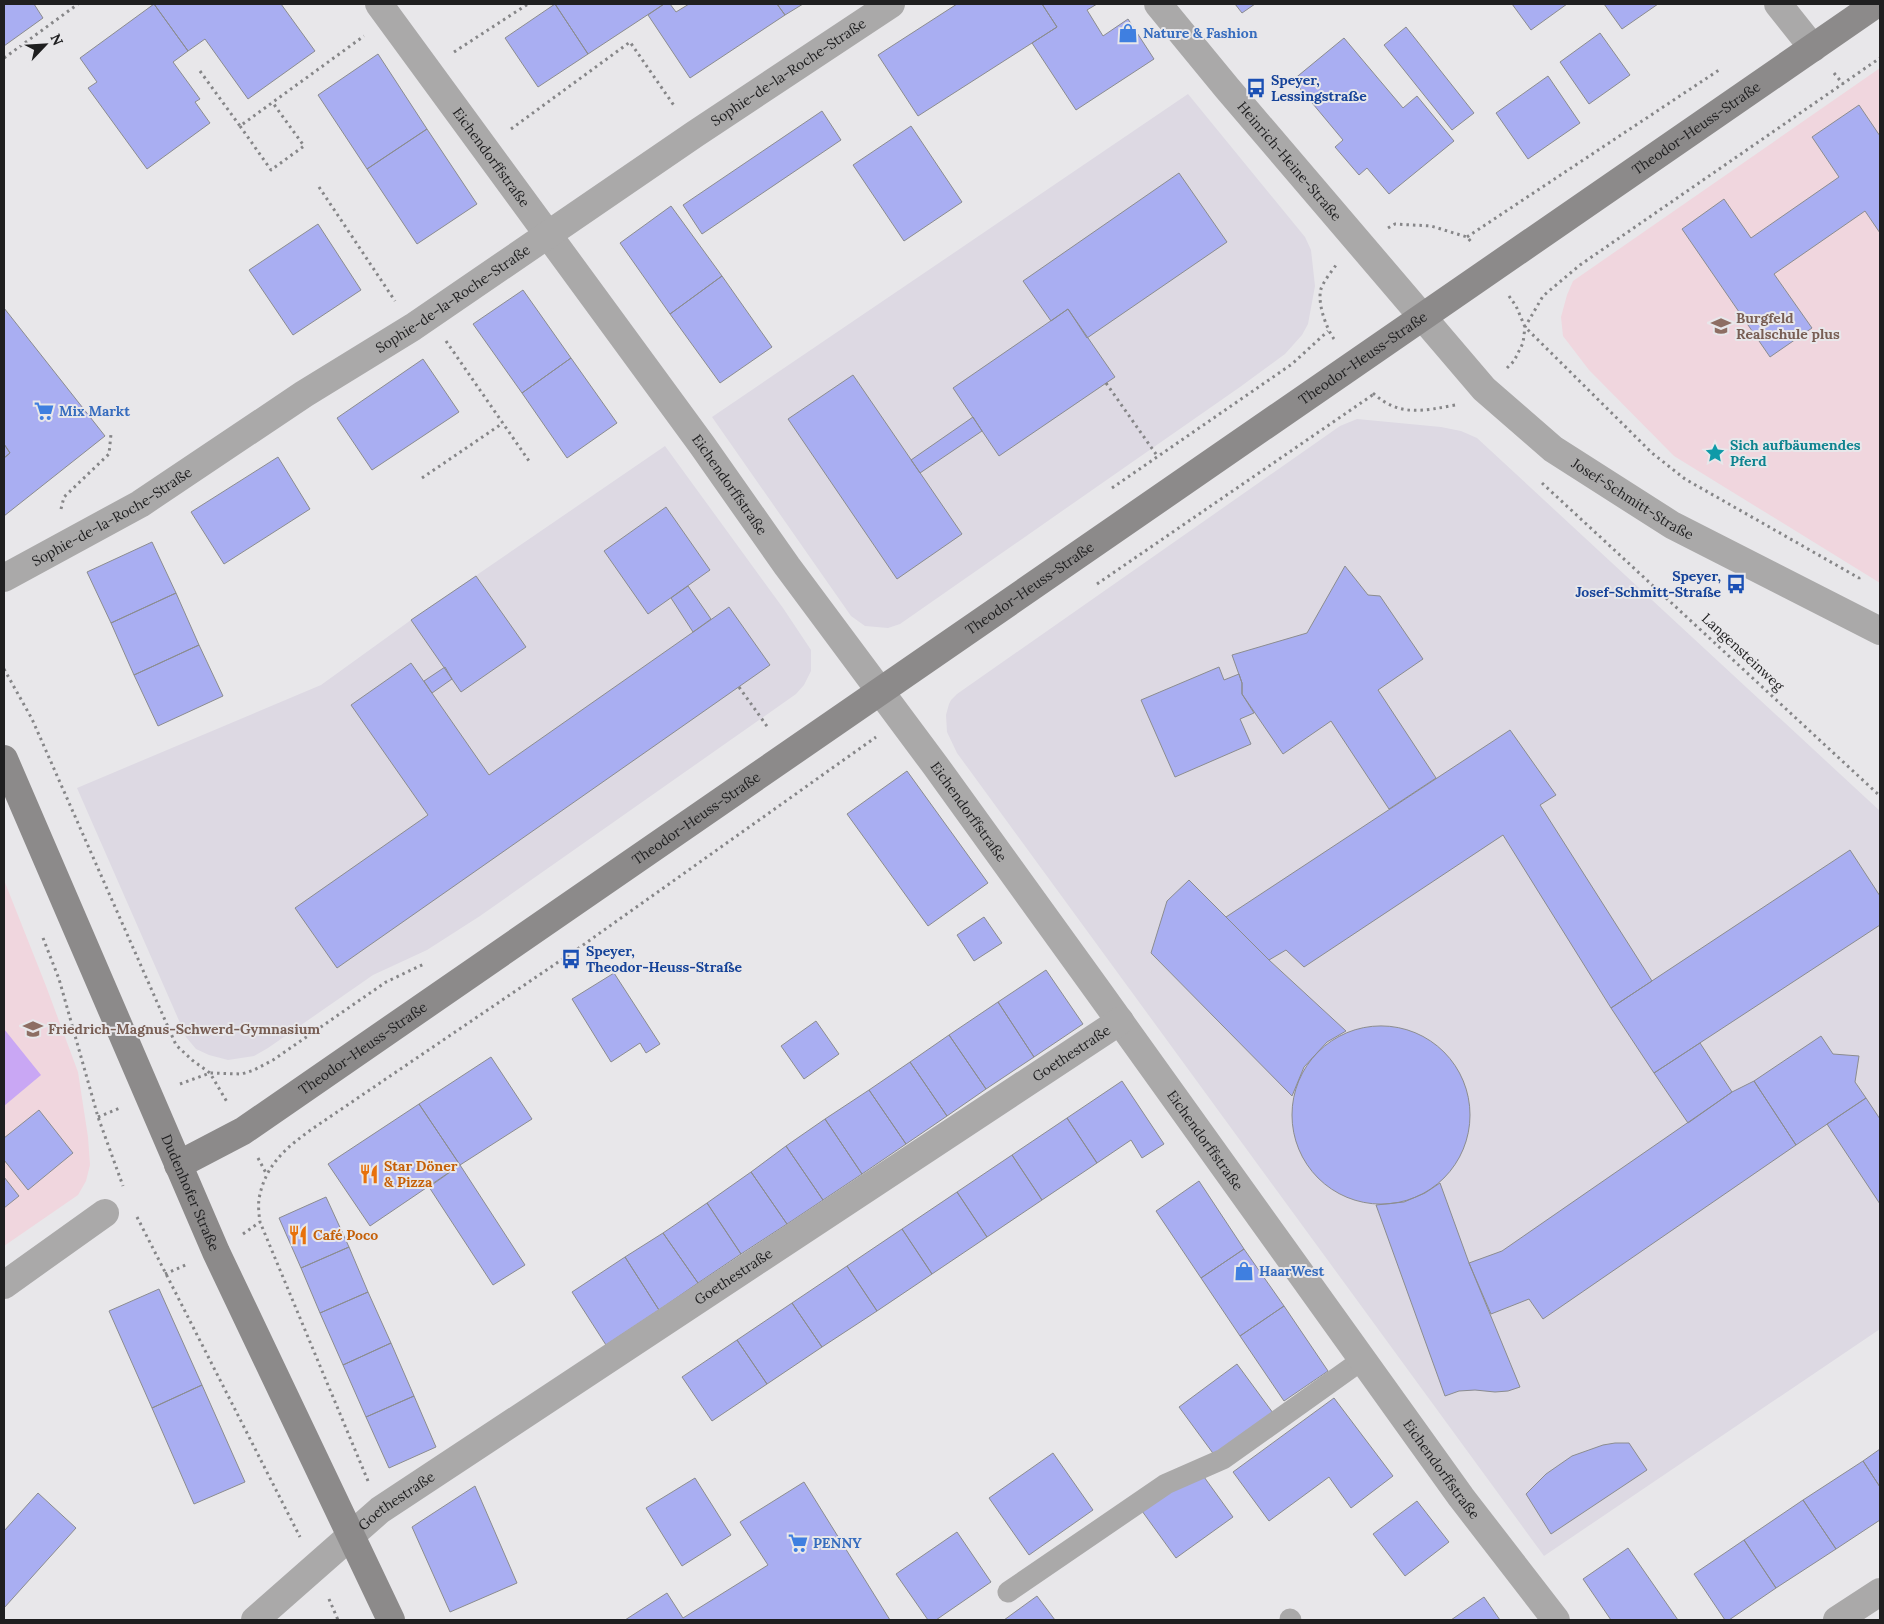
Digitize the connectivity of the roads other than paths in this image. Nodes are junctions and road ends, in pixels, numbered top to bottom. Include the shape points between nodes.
1 (891, 4) edge
2 (1158, 4) edge
3 (1778, 4) edge
4 (1876, 4) edge
5 (384, 11) edge
6 (1813, 48) junction
7 (548, 234) junction
8 (1424, 316) junction
9 (4, 578) edge
10 (1872, 626) edge
11 (879, 692) junction
12 (4, 759) edge
13 (1120, 1021) junction
14 (178, 1165) junction
15 (105, 1213) dead end
16 (4, 1285) edge
17 (1362, 1360) junction
18 (350, 1536) junction
19 (1008, 1592) dead end
20 (1880, 1592) edge
21 (255, 1620) edge
22 (391, 1620) edge
23 (1556, 1620) edge
24 (1837, 1620) edge

1 - 7 street, Sophie-de-la-Roche-Straße
2 - 8 street, Heinrich-Heine-Straße
3 - 6 street
4 - 6 main road, Theodor-Heuss-Straße
5 - 7 street, Eichendorffstraße
6 - 8 main road, Theodor-Heuss-Straße
7 - 9 street, Sophie-de-la-Roche-Straße via 421,322 304,394 140,504
7 - 11 street, Eichendorffstraße
8 - 10 street, Josef-Schmitt-Straße via 1484,389 1553,449 1672,525
8 - 11 main road, Theodor-Heuss-Straße
11 - 13 street, Eichendorffstraße
11 - 14 main road, Theodor-Heuss-Straße via 242,1131
12 - 14 main road, Dudenhofer Straße
13 - 17 street, Eichendorffstraße
13 - 18 street, Goethestraße via 380,1510
14 - 18 main road, Dudenhofer Straße
15 - 16 street
17 - 19 lane via 1222,1459 1166,1484
17 - 23 street, Eichendorffstraße via 1461,1497
18 - 21 street, Goethestraße
18 - 22 main road, Dudenhofer Straße
20 - 24 street

